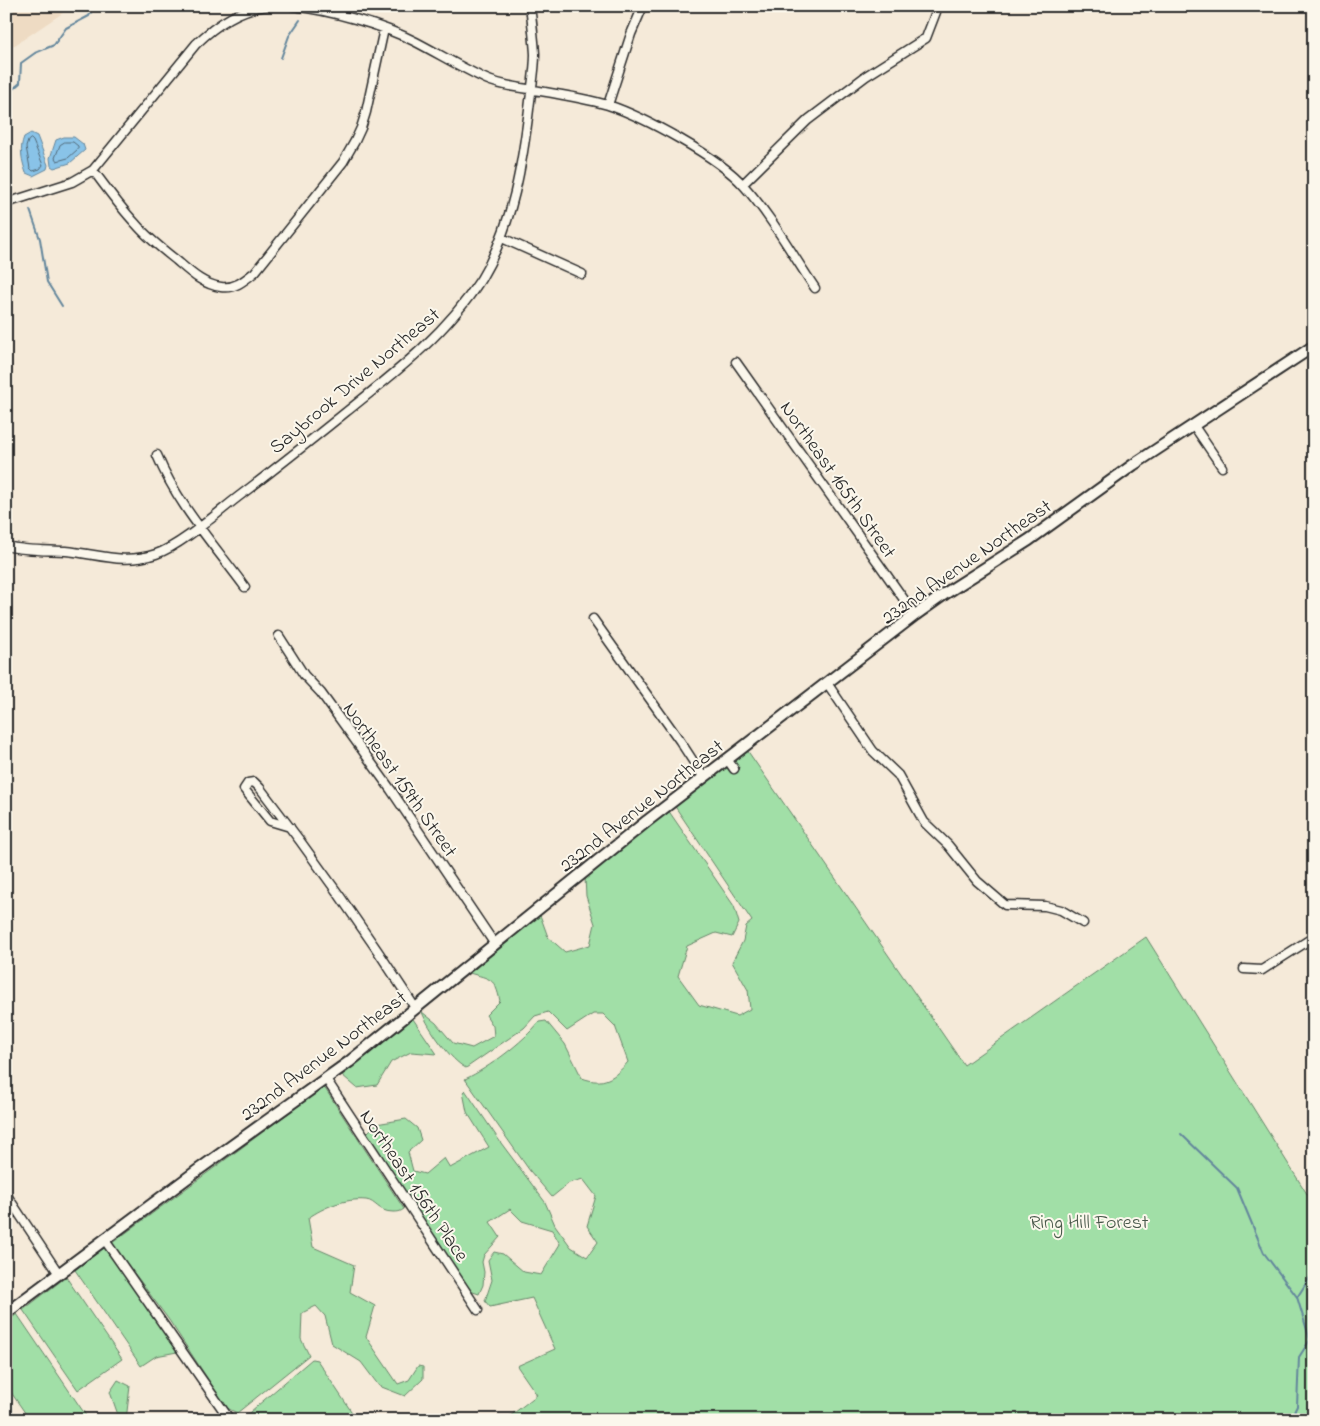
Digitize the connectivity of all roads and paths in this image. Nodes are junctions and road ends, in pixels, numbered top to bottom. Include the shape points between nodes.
1 (267, 6) edge
2 (292, 6) edge
3 (530, 6) edge
4 (643, 6) edge
5 (935, 6) edge
6 (257, 7) edge
7 (384, 29) junction
8 (532, 89) junction
9 (608, 105) junction
10 (93, 170) junction
11 (743, 184) junction
12 (6, 203) edge
13 (502, 238) junction
14 (582, 274) dead end
15 (815, 288) dead end
16 (1314, 346) edge
17 (736, 362) dead end
18 (1194, 426) junction
19 (157, 455) dead end
20 (1222, 467) dead end
21 (200, 526) junction
22 (6, 546) edge
23 (245, 587) dead end
24 (915, 615) junction
25 (593, 619) dead end
26 (279, 636) dead end
27 (826, 683) junction
28 (727, 759) junction
29 (734, 769) dead end
30 (704, 778) junction
31 (290, 827) junction
32 (1083, 923) dead end
33 (1314, 937) edge
34 (494, 943) junction
35 (1244, 969) dead end
36 (416, 1009) junction
37 (326, 1079) junction
38 (6, 1194) edge
39 (104, 1239) junction
40 (58, 1274) junction
41 (478, 1310) dead end
42 (6, 1314) edge
43 (230, 1420) edge

1 - 6 street
2 - 7 street
3 - 8 street, Saybrook Drive Northeast via 535,54
4 - 9 street
5 - 11 street via 936,12 926,38 866,76 808,120
6 - 10 street via 211,29
7 - 8 street via 487,80
7 - 10 street via 361,128 343,162 254,272 234,286 210,284 188,270 137,226
8 - 9 street
8 - 13 street, Saybrook Drive Northeast via 514,195
9 - 11 street via 691,146
10 - 12 street via 72,182
11 - 15 street
13 - 14 street
13 - 21 street, Saybrook Drive Northeast via 481,278 454,316 416,354
16 - 18 street, 232nd Avenue Northeast
17 - 24 street, Northeast 165th Street
18 - 20 street
18 - 24 street, 232nd Avenue Northeast
19 - 21 street via 178,497
21 - 22 street, Saybrook Drive Northeast via 156,554 128,559
21 - 23 street
24 - 27 street, 232nd Avenue Northeast
25 - 30 street
26 - 34 street, Northeast 159th Street via 304,675 321,693 391,790
27 - 28 street, 232nd Avenue Northeast
27 - 32 street via 873,751 898,775 924,822 989,893 1005,905 1045,906 1061,910
28 - 29 street
28 - 30 street, 232nd Avenue Northeast
30 - 34 street, 232nd Avenue Northeast
31 - 31 street via 260,788 254,782 248,783 244,789 270,821
31 - 36 street via 375,945
33 - 35 street via 1262,970
34 - 36 street, 232nd Avenue Northeast
36 - 37 street, 232nd Avenue Northeast
37 - 39 street, 232nd Avenue Northeast
37 - 41 street, Northeast 156th Place
38 - 40 street
39 - 40 street, 232nd Avenue Northeast
39 - 43 street
40 - 42 street, 232nd Avenue Northeast

